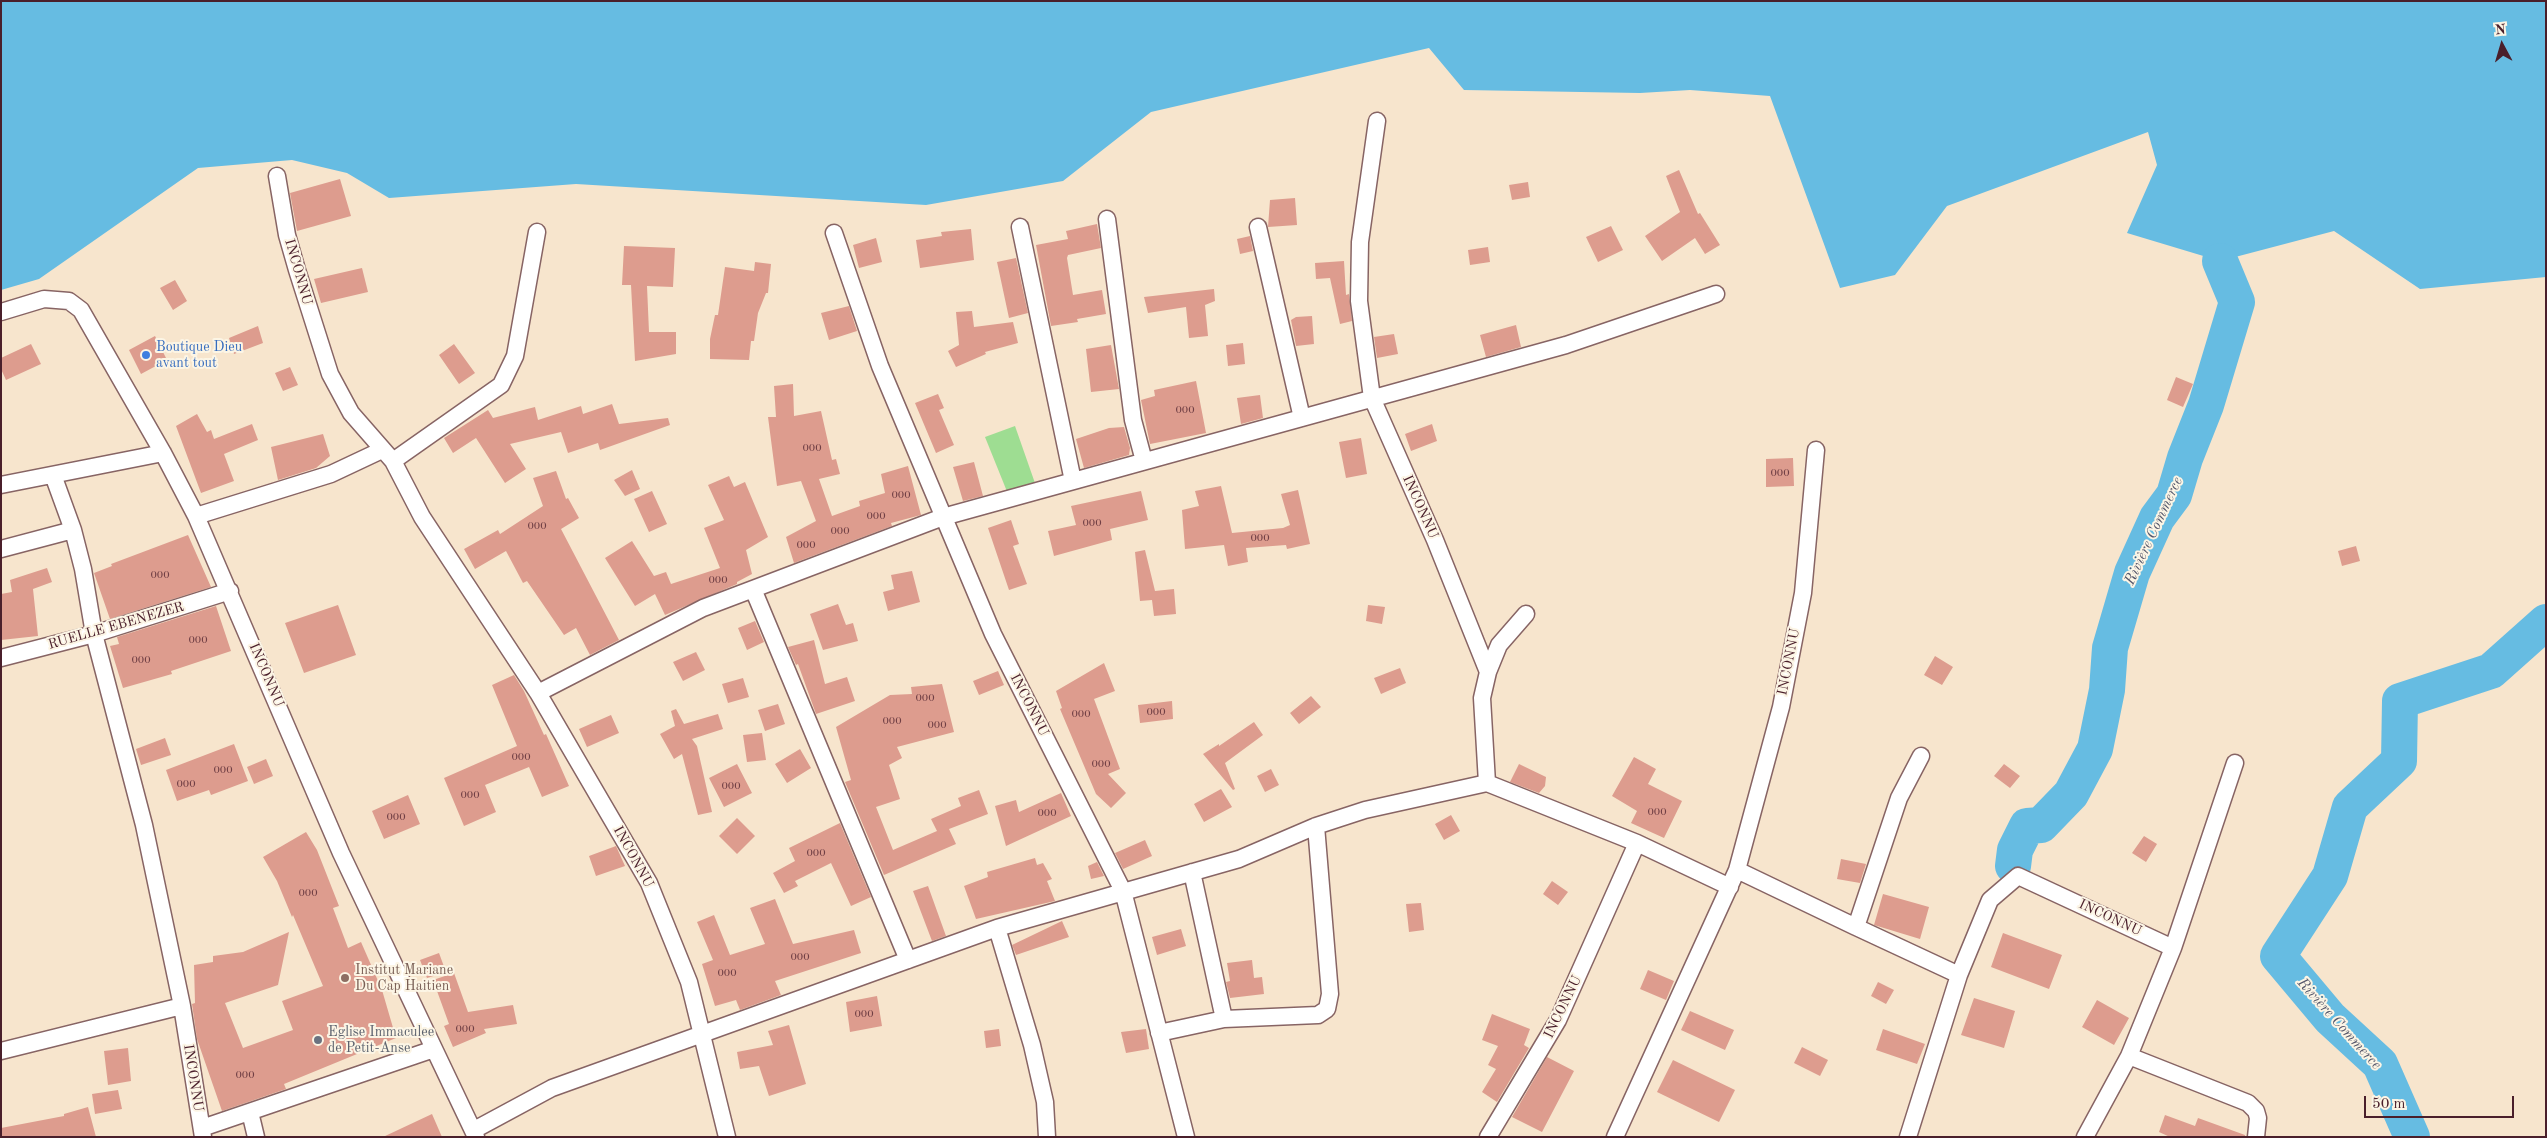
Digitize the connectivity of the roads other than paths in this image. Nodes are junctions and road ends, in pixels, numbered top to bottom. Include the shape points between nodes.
1 (1377, 121) dead end
2 (277, 176) dead end
3 (1107, 219) dead end
4 (1020, 227) dead end
5 (1258, 227) dead end
6 (537, 232) dead end
7 (834, 233) dead end
8 (1716, 294) dead end
9 (1, 312) edge
10 (1372, 398) junction
11 (1302, 418) junction
12 (1816, 450) dead end
13 (163, 453) junction
14 (388, 455) junction
15 (1144, 461) junction
16 (53, 475) junction
17 (1073, 481) junction
18 (1, 485) edge
19 (196, 516) junction
20 (943, 517) junction
21 (73, 530) junction
22 (1, 549) edge
23 (753, 589) junction
24 (230, 591) junction
25 (1526, 614) dead end
26 (94, 634) junction
27 (1, 658) edge
28 (1488, 672) junction
29 (538, 693) junction
30 (1921, 756) dead end
31 (2235, 763) dead end
32 (1487, 783) junction
33 (1316, 826) junction
34 (1636, 843) junction
35 (1737, 870) junction
36 (1192, 872) junction
37 (1730, 887) junction
38 (1123, 891) junction
39 (1856, 927) junction
40 (997, 928) junction
41 (2174, 948) junction
42 (908, 960) junction
43 (1959, 975) junction
44 (182, 1006) junction
45 (1224, 1019) junction
46 (1159, 1032) junction
47 (703, 1033) junction
48 (434, 1048) junction
49 (1, 1051) edge
50 (2129, 1056) junction
51 (250, 1112) junction
52 (203, 1133) edge
53 (475, 1133) edge
54 (256, 1137) edge
55 (727, 1137) edge
56 (1047, 1137) edge
57 (1186, 1137) edge
58 (1488, 1137) edge
59 (1616, 1137) edge
60 (1908, 1137) edge
61 (2085, 1137) edge
62 (2256, 1137) edge

1 - 10 street, INCONNU via 1360,242 1359,301
2 - 14 street, INCONNU via 287,235 330,374 351,413
3 - 15 street via 1134,420
4 - 17 street
5 - 11 street
6 - 14 street via 516,356 501,385
7 - 20 street, INCONNU via 880,366
8 - 10 street via 1566,345
9 - 13 street, INCONNU via 44,299 69,301 81,310
10 - 11 street
10 - 28 street, INCONNU via 1435,540
11 - 15 street
12 - 35 street, INCONNU via 1803,593 1781,707
13 - 16 street
13 - 19 street, INCONNU
14 - 19 street
14 - 29 street, INCONNU via 422,517
15 - 17 street
16 - 18 street
16 - 21 street, INCONNU
17 - 20 street
19 - 24 street, INCONNU
20 - 23 street
20 - 38 street, INCONNU via 994,634
21 - 22 street
21 - 26 street, INCONNU via 84,570
23 - 29 street via 704,608
23 - 42 street
24 - 26 street, RUELLE EBENEZER
24 - 48 street, INCONNU via 341,853
25 - 28 street via 1500,645
26 - 27 street, RUELLE EBENEZER
26 - 44 street, INCONNU via 144,825
28 - 32 street via 1482,698
29 - 47 street, INCONNU via 649,883 689,982
30 - 39 street via 1899,798
31 - 41 street
32 - 33 street, INCONNU via 1365,810
32 - 34 street
33 - 36 street, INCONNU via 1238,859
33 - 45 street via 1330,994 1327,1009 1318,1015
34 - 37 street
34 - 58 street, INCONNU via 1558,1020
35 - 37 street, INCONNU
35 - 39 street
36 - 38 street, INCONNU
36 - 45 street
37 - 59 street, INCONNU
38 - 40 street, INCONNU
38 - 46 street, INCONNU
39 - 43 street
40 - 42 street, INCONNU
40 - 56 street via 1032,1045 1045,1102
41 - 43 street, INCONNU via 2018,876 1990,900
41 - 50 street
42 - 47 street, INCONNU
43 - 60 street, INCONNU
44 - 49 street
44 - 52 street, INCONNU
45 - 46 street
46 - 57 street, INCONNU
47 - 53 street, INCONNU via 552,1088
47 - 55 street, INCONNU
48 - 51 street, INCONNU
48 - 53 street, INCONNU
50 - 61 street
50 - 62 street via 2248,1103 2258,1118
51 - 52 street, INCONNU
51 - 54 street

